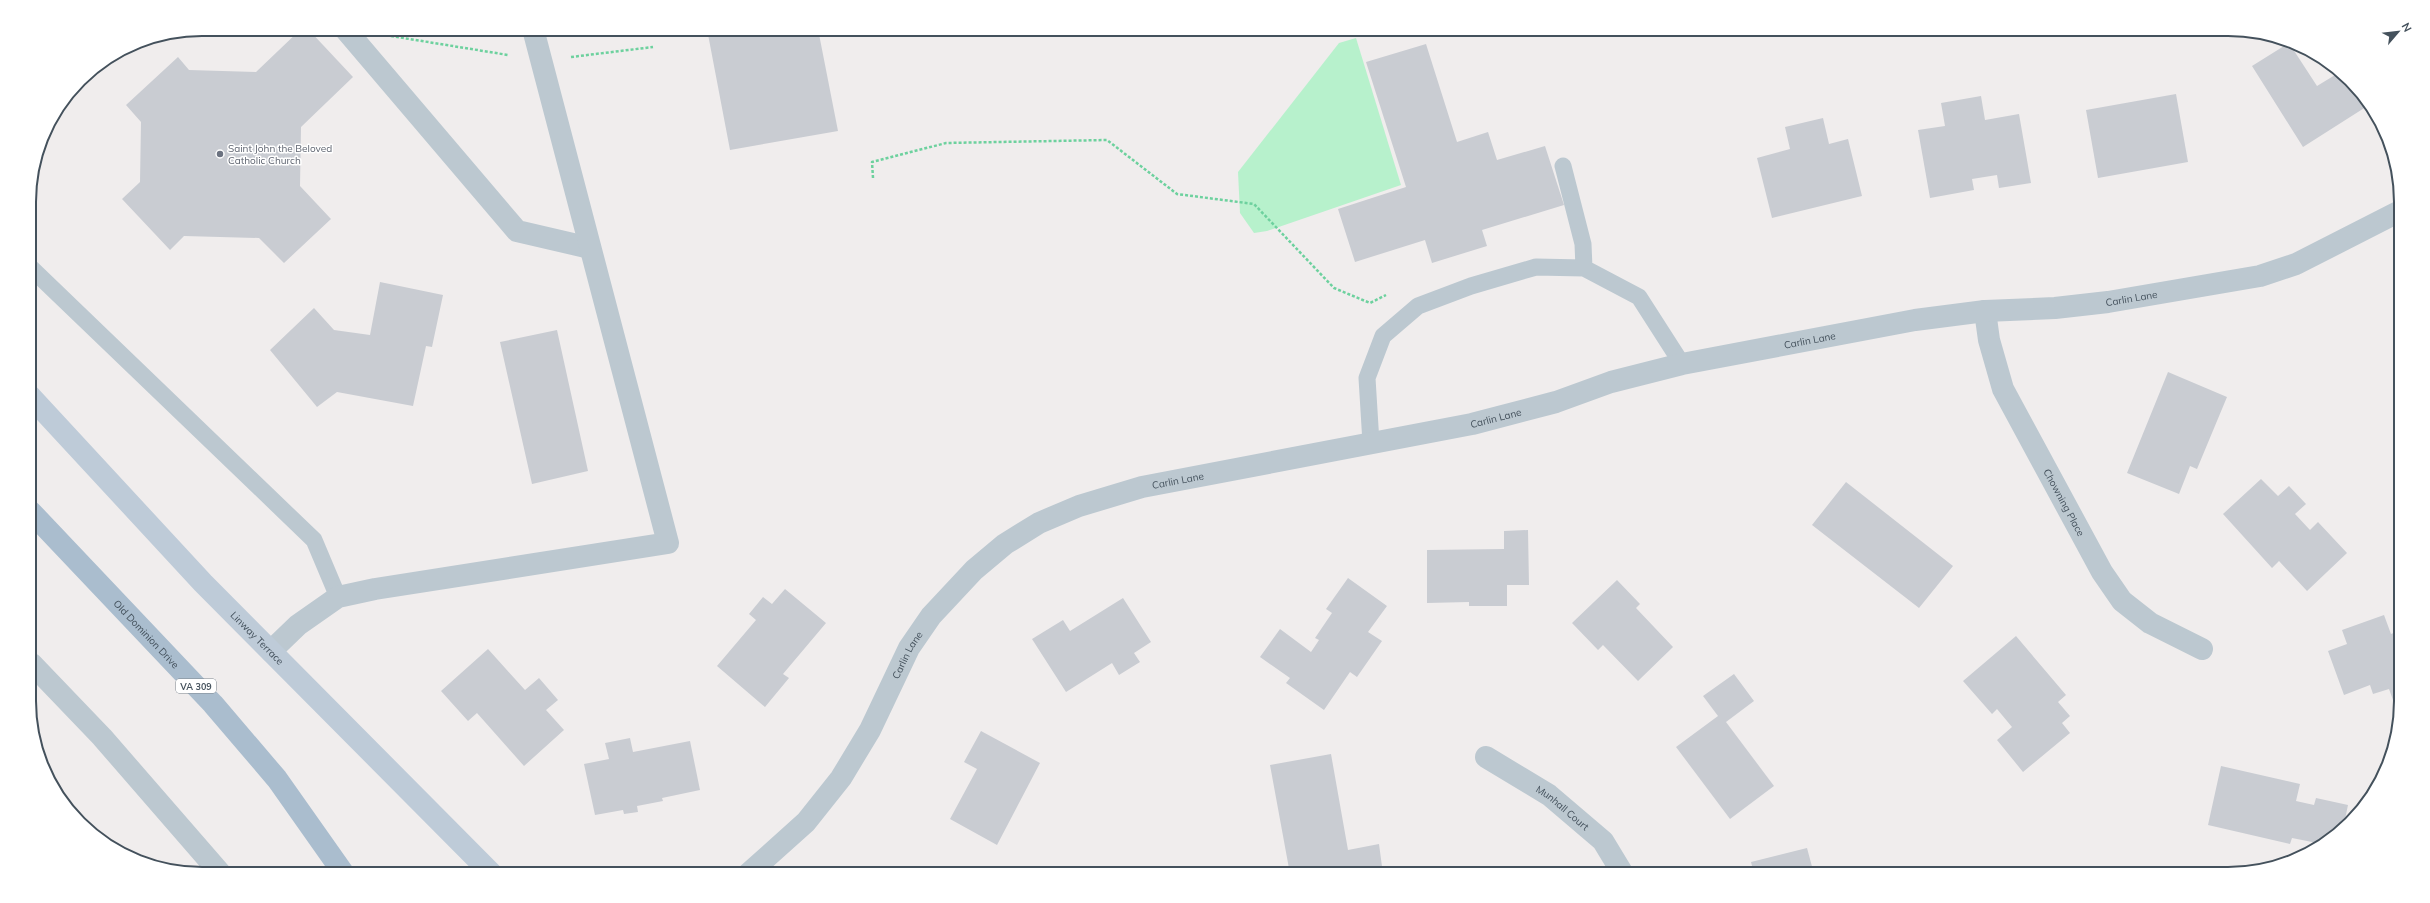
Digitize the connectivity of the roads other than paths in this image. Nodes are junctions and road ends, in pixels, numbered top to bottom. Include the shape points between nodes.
1 (351, 36) edge
2 (535, 36) edge
3 (1563, 166) dead end
4 (2394, 214) edge
5 (590, 248) junction
6 (1584, 268) junction
7 (36, 273) edge
8 (1985, 311) junction
9 (1682, 364) junction
10 (36, 402) edge
11 (1371, 443) junction
12 (36, 517) edge
13 (338, 597) junction
14 (2202, 649) dead end
15 (271, 651) junction
16 (36, 668) edge
17 (1486, 757) dead end
18 (216, 867) edge
19 (339, 867) edge
20 (485, 867) edge
21 (756, 867) edge
22 (1619, 867) edge

1 - 5 street via 517,231
2 - 5 street
3 - 6 lane via 1583,244
4 - 8 street, Carlin Lane via 2296,264 2260,276 2108,302 2055,308
5 - 13 street via 668,543
6 - 9 lane via 1639,297
6 - 11 lane via 1536,267 1471,286 1418,306 1383,336 1367,378
7 - 13 lane via 314,540
8 - 9 street, Carlin Lane via 1915,320
8 - 14 street, Chowning Place via 1989,340 2003,389 2102,572 2122,601 2150,623
9 - 11 street, Carlin Lane via 1472,424
10 - 15 street, Linway Terrace via 203,583
11 - 21 street, Carlin Lane via 1142,486 1079,506 1039,523 1006,544 974,570 926,623 909,648 870,730 841,778 806,822
12 - 19 main road, Old Dominion Drive / VA 309 via 213,704 277,778
13 - 15 street via 298,625
15 - 20 street, Linway Terrace
16 - 18 street via 107,743
17 - 22 street, Munhall Court via 1549,794 1602,841

